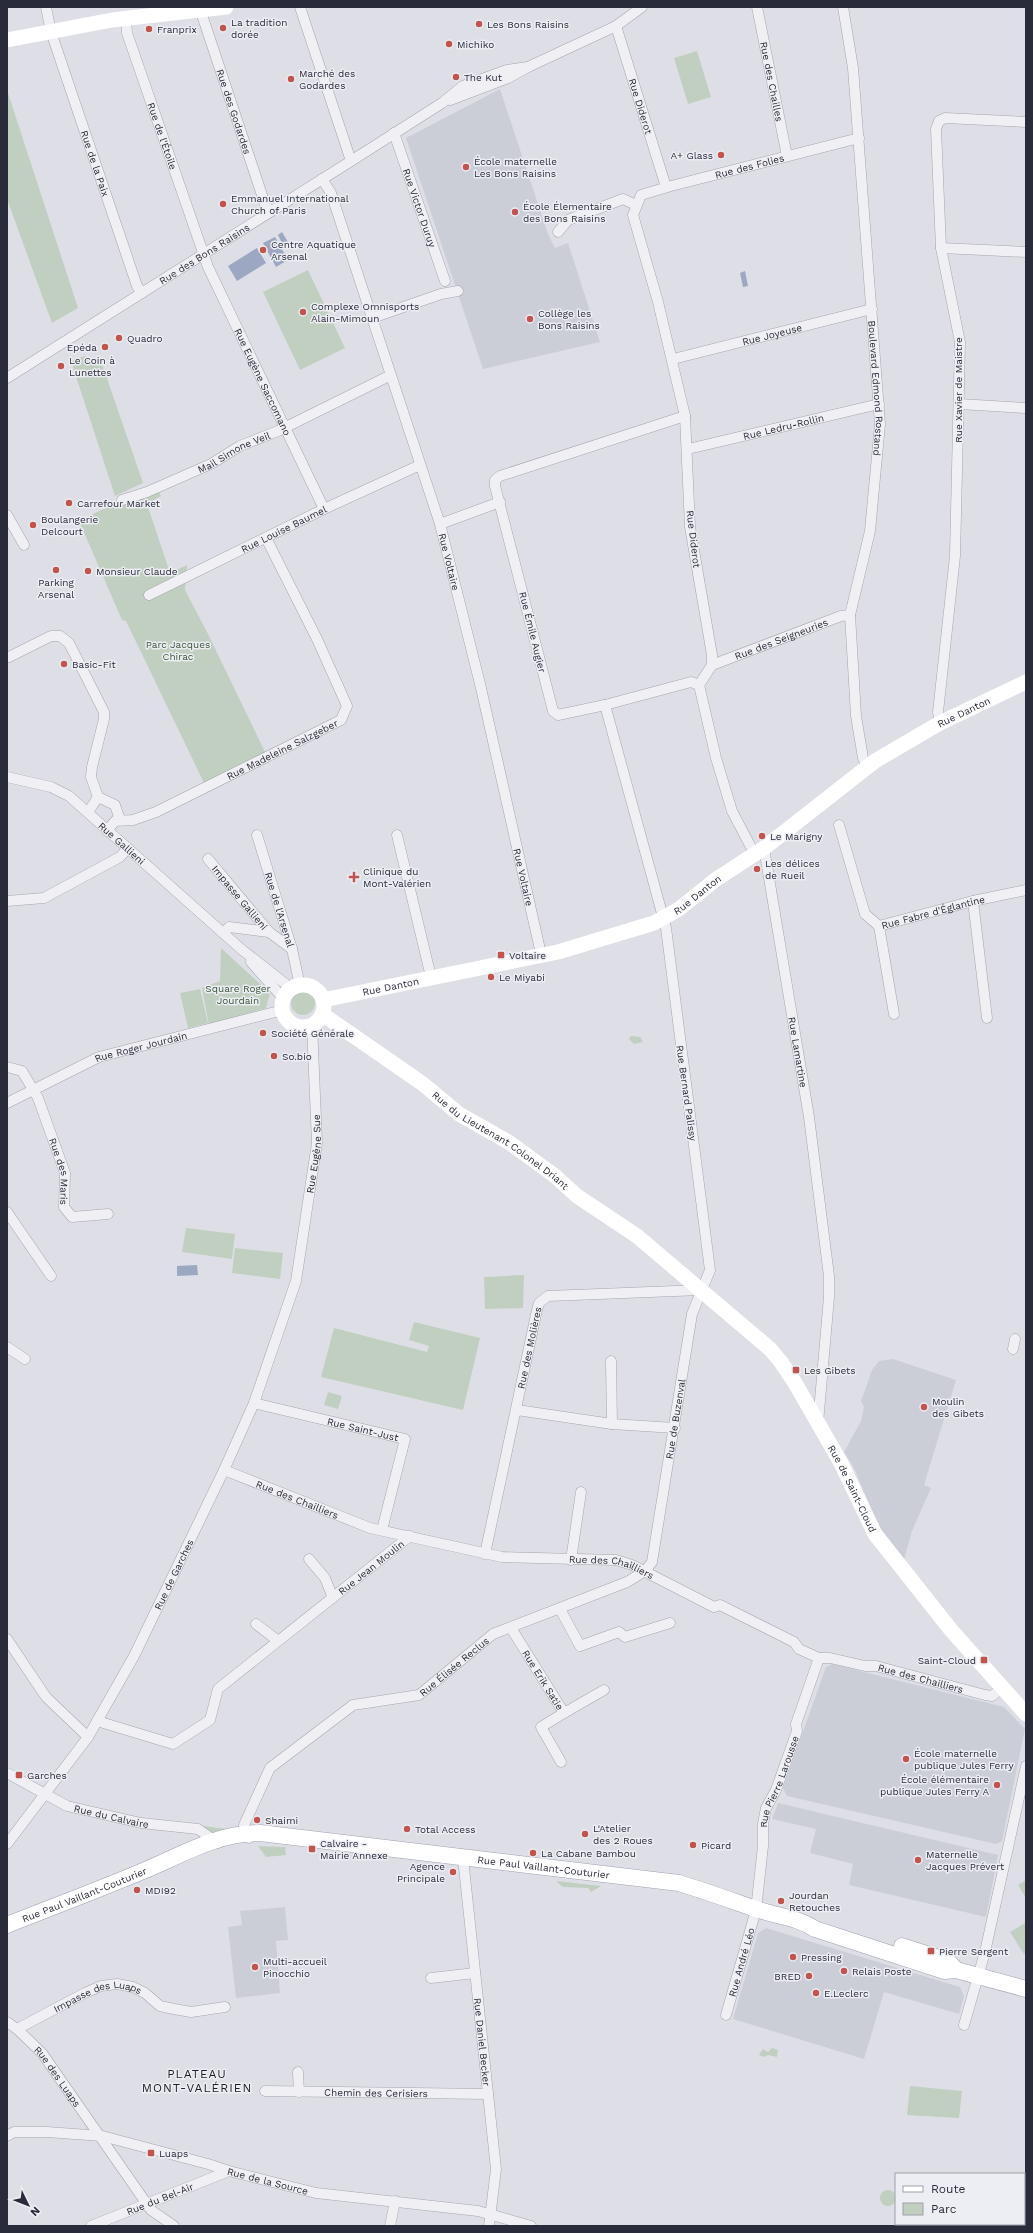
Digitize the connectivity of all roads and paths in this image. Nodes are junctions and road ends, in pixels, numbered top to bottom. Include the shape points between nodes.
1 (46, 7) edge
2 (226, 7) edge
3 (300, 7) edge
4 (642, 7) edge
5 (757, 7) edge
6 (843, 7) edge
7 (200, 9) junction
8 (159, 11) edge
9 (126, 18) junction
10 (616, 26) junction
11 (52, 32) junction
12 (7, 40) edge
13 (1026, 122) edge
14 (394, 133) junction
15 (859, 138) junction
16 (787, 156) junction
17 (351, 161) junction
18 (322, 179) junction
19 (666, 187) junction
20 (641, 195) joint
21 (636, 205) junction
22 (270, 212) junction
23 (558, 232) dead end
24 (941, 248) junction
25 (1026, 252) edge
26 (203, 254) junction
27 (445, 282) dead end
28 (458, 291) dead end
29 (142, 293) junction
30 (872, 309) junction
31 (372, 318) junction
32 (673, 359) junction
33 (387, 377) dead end
34 (7, 378) edge
35 (879, 404) junction
36 (959, 404) junction
37 (1026, 408) edge
38 (685, 416) junction
39 (285, 427) junction
40 (688, 449) junction
41 (420, 465) junction
42 (122, 500) dead end
43 (500, 502) junction
44 (324, 509) junction
45 (7, 514) edge
46 (440, 524) junction
47 (266, 538) junction
48 (24, 545) dead end
49 (149, 595) dead end
50 (850, 615) junction
51 (9, 657) dead end
52 (712, 665) junction
53 (1026, 682) edge
54 (699, 685) junction
55 (605, 705) junction
56 (940, 723) junction
57 (867, 767) junction
58 (7, 777) edge
59 (98, 797) junction
60 (88, 812) junction
61 (120, 820) junction
62 (839, 825) dead end
63 (107, 831) junction
64 (257, 835) dead end
65 (397, 835) dead end
66 (127, 850) junction
67 (759, 851) junction
68 (208, 859) dead end
69 (1026, 890) edge
70 (7, 901) edge
71 (973, 901) junction
72 (664, 919) junction
73 (878, 926) junction
74 (269, 932) junction
75 (223, 933) junction
76 (292, 949) junction
77 (541, 954) junction
78 (431, 977) junction
79 (290, 996) junction
80 (319, 1013) junction
81 (894, 1014) dead end
82 (987, 1018) dead end
83 (7, 1067) edge
84 (33, 1090) junction
85 (7, 1103) edge
86 (7, 1212) edge
87 (108, 1214) dead end
88 (710, 1268) joint
89 (676, 1269) joint
90 (51, 1276) dead end
91 (296, 1281) joint
92 (701, 1290) junction
93 (7, 1347) edge
94 (25, 1359) dead end
95 (612, 1361) dead end
96 (820, 1389) junction
97 (804, 1399) junction
98 (254, 1403) junction
99 (517, 1410) junction
100 (818, 1423) junction
101 (612, 1424) junction
102 (675, 1428) junction
103 (224, 1470) junction
104 (581, 1492) dead end
105 (382, 1530) junction
106 (410, 1536) junction
107 (485, 1554) junction
108 (309, 1559) dead end
109 (571, 1560) junction
110 (645, 1571) junction
111 (333, 1598) junction
112 (560, 1609) junction
113 (670, 1623) dead end
114 (256, 1624) dead end
115 (512, 1628) junction
116 (7, 1638) edge
117 (277, 1640) junction
118 (819, 1658) junction
119 (1002, 1688) junction
120 (604, 1690) dead end
121 (564, 1713) junction
122 (1026, 1714) edge
123 (97, 1721) junction
124 (88, 1737) junction
125 (561, 1762) dead end
126 (1026, 1766) edge
127 (7, 1773) edge
128 (45, 1795) junction
129 (248, 1836) junction
130 (217, 1842) junction
131 (7, 1844) edge
132 (463, 1858) junction
133 (756, 1910) junction
134 (7, 1925) edge
135 (475, 1973) junction
136 (979, 1976) junction
137 (432, 1978) dead end
138 (1026, 1989) edge
139 (225, 2007) dead end
140 (726, 2015) dead end
141 (7, 2022) edge
142 (964, 2025) dead end
143 (18, 2029) junction
144 (298, 2072) dead end
145 (265, 2091) dead end
146 (299, 2092) junction
147 (488, 2094) junction
148 (7, 2136) edge
149 (102, 2136) junction
150 (228, 2171) junction
151 (395, 2201) junction
152 (147, 2204) junction
153 (490, 2215) junction
154 (91, 2226) edge
155 (174, 2226) edge
156 (390, 2226) edge
157 (489, 2226) edge
158 (531, 2226) edge

1 - 11 street, Rue de la Paix
2 - 7 street
3 - 17 street
4 - 10 street, Rue des Bons Raisins
5 - 16 street, Rue des Chailles
6 - 15 street, Boulevard Edmond Rostand via 853,68
7 - 8 street
7 - 22 street, Rue des Godardes via 265,204
8 - 9 street
9 - 11 street
9 - 26 street, Rue de l'Étoile via 127,33
10 - 14 street, Rue des Bons Raisins via 508,78 442,103
10 - 19 street, Rue Diderot
11 - 12 street
11 - 29 street, Rue de la Paix
13 - 24 street, Rue Xavier de Maistre via 945,118 939,121 936,129
14 - 17 street, Rue des Bons Raisins
14 - 27 street, Rue Victor Duruy
15 - 16 street, Rue des Folies
15 - 30 street, Boulevard Edmond Rostand
16 - 19 street, Rue des Folies
17 - 18 street, Rue des Bons Raisins
18 - 22 street, Rue des Bons Raisins
18 - 31 street, Rue Voltaire via 330,193
19 - 20 street, Rue des Folies
20 - 21 street, Rue Diderot
21 - 23 street via 623,199 568,220
21 - 32 street, Rue Diderot via 633,215
22 - 26 street, Rue des Bons Raisins
24 - 25 street
24 - 36 street, Rue Xavier de Maistre via 960,342
26 - 29 street, Rue des Bons Raisins
26 - 39 street, Rue Eugène Saccomano
28 - 31 street via 441,294
29 - 34 street, Rue des Bons Raisins
30 - 32 street, Rue Joyeuse
30 - 35 street, Boulevard Edmond Rostand
31 - 41 street, Rue Voltaire
32 - 38 street, Rue Diderot
33 - 39 street, Mail Simone Veil
35 - 40 street, Rue Ledru-Rollin
35 - 50 street, Boulevard Edmond Rostand via 878,464 872,518 867,550
36 - 37 street
36 - 56 street, Rue Xavier de Maistre via 955,556 938,712
38 - 40 street, Rue Diderot
38 - 43 street, Rue Émile Augier via 500,476 495,480
39 - 42 street, Mail Simone Veil via 240,446 210,464 147,492
39 - 44 street, Rue Eugène Saccomano
40 - 52 street, Rue Diderot via 690,528
41 - 44 street, Rue Louise Baumel
41 - 46 street, Rue Voltaire
43 - 46 street
43 - 55 street, Rue Émile Augier via 554,711 558,715
44 - 47 street, Rue Louise Baumel
45 - 48 street
46 - 77 street, Rue Voltaire via 481,688
47 - 49 street, Rue Louise Baumel
47 - 61 street, Rue Madeleine Salzgeber via 347,706 341,720 156,812 133,820
50 - 52 street, Rue des Seigneuries via 841,616
50 - 57 street, Boulevard Edmond Rostand via 856,716 863,758
51 - 59 street via 51,636 60,636 69,643 104,712 92,772
52 - 54 street
53 - 56 street, Rue Danton
54 - 55 street via 691,682
54 - 67 street via 716,758 732,811
55 - 72 street
56 - 57 street, Rue Danton
57 - 67 street, Rue Danton
58 - 60 street, Rue Gallieni via 51,787 69,796
59 - 60 street
59 - 61 street via 115,805
60 - 63 street, Rue Gallieni
61 - 63 street via 115,821
62 - 73 street, Rue Fabre d'Églantine via 865,914
63 - 66 street, Rue Gallieni
64 - 76 street, Rue de l'Arsenal
65 - 78 street
66 - 70 street via 120,857 44,898
66 - 75 street, Rue Gallieni
67 - 72 street, Rue Danton
67 - 96 street, Rue Lamartine via 806,1102 827,1258 829,1297
68 - 74 street, Impasse Gallieni
69 - 71 street, Rue Fabre d'Églantine
71 - 73 street, Rue Fabre d'Églantine
71 - 82 street
72 - 77 street, Rue Danton via 636,930
72 - 88 street, Rue Bernard Palissy
73 - 81 street
74 - 75 street via 229,927
74 - 76 street, Impasse Gallieni
75 - 79 street, Rue Gallieni
76 - 79 street, Rue de l'Arsenal
77 - 78 street, Rue Danton
78 - 80 street, Rue Danton
79 - 80 street, Rue du Lieutenant Colonel Driant via 314,989
79 - 80 street, Rue Danton via 286,1018 294,1025 302,1027
79 - 84 street, Rue Roger Jourdain via 99,1057
80 - 89 street, Rue du Lieutenant Colonel Driant via 423,1084 459,1114 510,1143 555,1176 584,1202 637,1236
80 - 91 street, Rue Eugène Sue via 317,1143
83 - 84 street via 22,1071
84 - 85 street, Rue Roger Jourdain
84 - 87 street, Rue des Maris via 65,1173 64,1207 72,1217
86 - 90 street
88 - 92 street, Rue de Buzenval
89 - 92 street, Rue de Saint-Cloud
91 - 98 street, Rue de Garches
92 - 97 street, Rue de Saint-Cloud via 770,1350 781,1362
92 - 99 street, Rue des Molières via 548,1296 540,1303 538,1310
92 - 102 street, Rue de Buzenval via 692,1314
93 - 94 street
95 - 101 street
96 - 97 street via 812,1398
96 - 100 street, Rue Lamartine
97 - 100 street, Rue de Saint-Cloud
98 - 103 street, Rue de Garches
98 - 105 street, Rue Saint-Just via 405,1440
99 - 101 street
99 - 107 street, Rue des Molières
100 - 119 street, Rue de Saint-Cloud via 841,1463 875,1534 951,1630
101 - 102 street
102 - 110 street, Rue de Buzenval via 652,1562
103 - 105 street, Rue des Chailliers via 370,1528
103 - 123 street, Rue de Garches via 134,1656
104 - 109 street
105 - 106 street, Rue des Chailliers
106 - 107 street, Rue des Chailliers
106 - 111 street, Rue Jean Moulin
107 - 109 street, Rue des Chailliers
108 - 111 street, Rue Jean Moulin via 325,1578
109 - 110 street, Rue des Chailliers via 616,1560
110 - 112 street, Rue Élisée Reclus via 627,1582
110 - 118 street, Rue des Chailliers via 714,1607 720,1605 794,1642 799,1649
111 - 117 street, Rue Jean Moulin
112 - 113 street via 580,1646 619,1632 625,1637
112 - 115 street, Rue Élisée Reclus
114 - 117 street
115 - 121 street, Rue Erik Satie
115 - 129 street, Rue Élisée Reclus via 488,1637 419,1695 353,1705 270,1768 244,1825
116 - 124 street via 46,1697
117 - 123 street, Rue Jean Moulin via 218,1689 210,1720 173,1744
118 - 119 street, Rue des Chailliers via 876,1666 985,1696 992,1696
118 - 133 street, Rue Pierre Larousse via 796,1724 797,1731 776,1790 766,1808
119 - 122 street, Rue de Saint-Cloud
120 - 121 street, Rue Erik Satie
121 - 125 street via 540,1727
123 - 124 street, Rue de Garches
124 - 128 street, Rue de Garches
126 - 136 street
127 - 128 street, Rue du Calvaire
128 - 130 street, Rue du Calvaire via 67,1806 105,1816 198,1829
128 - 131 street, Rue de Garches
129 - 130 main road, Rue Paul Vaillant-Couturier
129 - 132 main road, Rue Paul Vaillant-Couturier via 258,1833
130 - 134 main road, Rue Paul Vaillant-Couturier
132 - 133 main road, Rue Paul Vaillant-Couturier via 679,1883 735,1900
132 - 135 street, Rue Daniel Becker
133 - 136 main road, Rue Paul Vaillant-Couturier via 806,1923 817,1921 930,1954 948,1961 956,1970
133 - 140 street, Rue André Léo
135 - 137 street
135 - 147 street, Rue Daniel Becker
136 - 138 main road, Rue Paul Vaillant-Couturier
136 - 142 street
139 - 143 street, Impasse des Luaps via 191,2012 174,2009 160,2006 133,1987 117,1984 101,1986 85,1993
141 - 143 street, Rue des Luaps
143 - 149 street, Rue des Luaps via 42,2053
144 - 146 street
145 - 146 street, Chemin des Cerisiers
146 - 147 street, Chemin des Cerisiers
147 - 153 street, Rue Daniel Becker via 496,2169
148 - 149 street, Rue de la Source via 14,2132
149 - 150 street, Rue de la Source
149 - 152 street, Rue des Luaps
150 - 151 street, Rue de la Source via 316,2193
150 - 152 street, Rue du Bel-Air
151 - 153 street, Rue de la Source via 455,2207
151 - 156 street
152 - 154 street, Rue du Bel-Air
152 - 155 street, Rue des Luaps via 155,2214
153 - 157 street, Rue Daniel Becker
153 - 158 street, Rue de la Source

